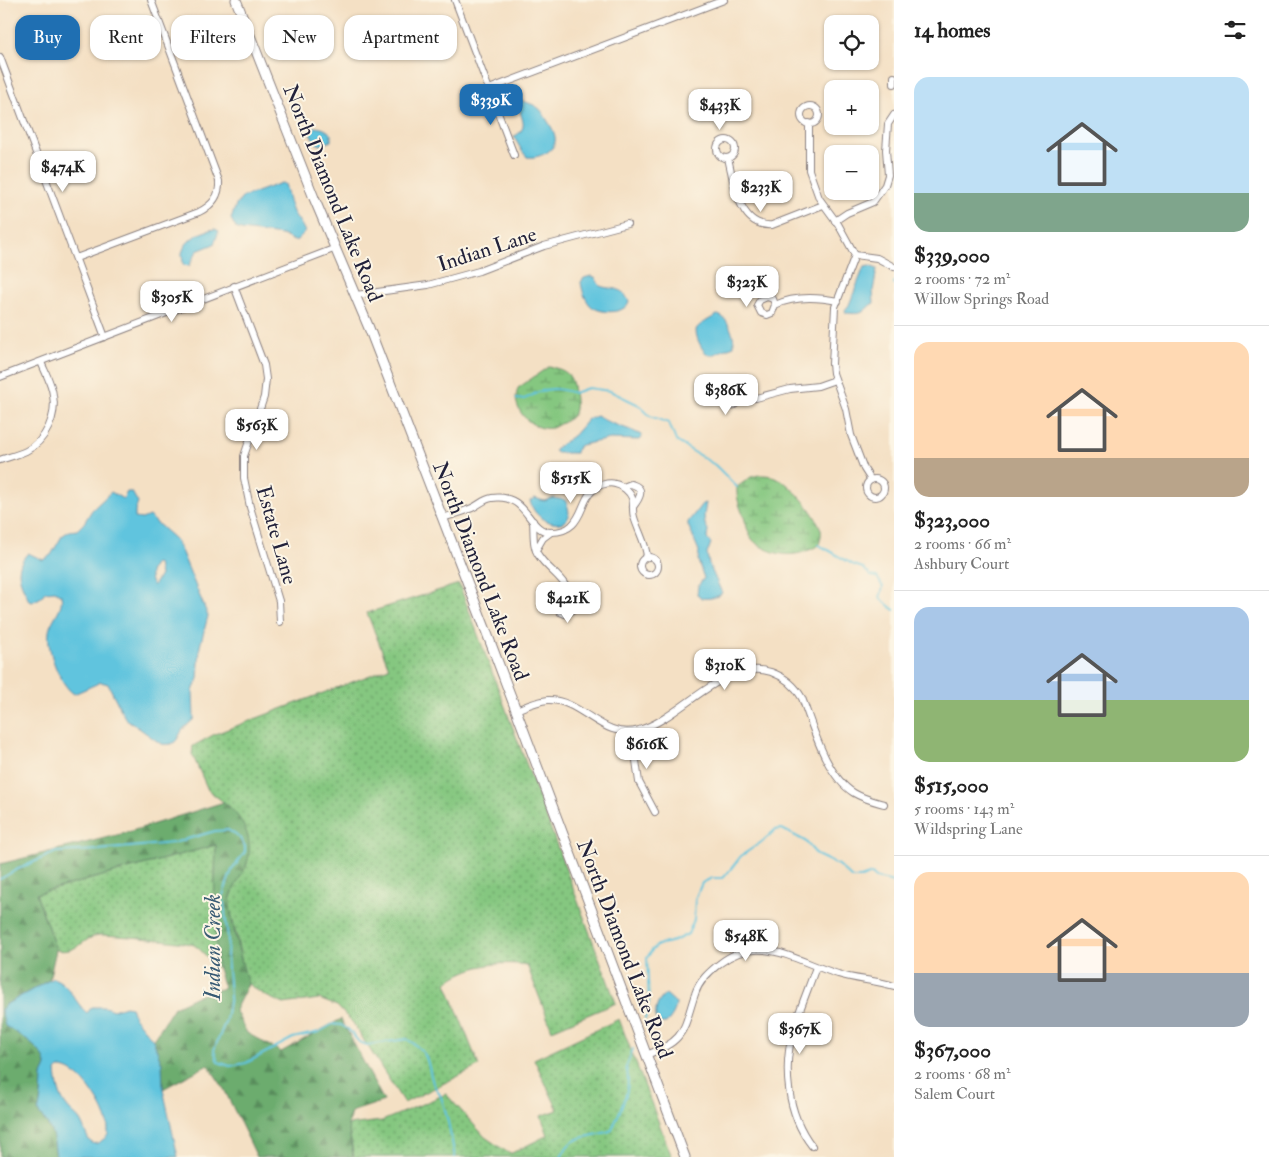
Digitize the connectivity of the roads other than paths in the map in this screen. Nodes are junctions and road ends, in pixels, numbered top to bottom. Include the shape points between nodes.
1 (151, 0) edge
2 (236, 0) edge
3 (455, 0) edge
4 (724, 0) edge
5 (0, 57) edge
6 (894, 77) edge
7 (894, 84) edge
8 (489, 89) junction
9 (894, 115) edge
10 (809, 123) dead end
11 (514, 155) dead end
12 (728, 158) dead end
13 (823, 205) junction
14 (836, 221) junction
15 (627, 224) dead end
16 (336, 248) junction
17 (855, 255) junction
18 (76, 258) junction
19 (892, 266) edge
20 (234, 286) junction
21 (356, 295) junction
22 (838, 301) junction
23 (775, 305) dead end
24 (105, 337) junction
25 (41, 362) junction
26 (0, 377) edge
27 (835, 380) junction
28 (739, 398) dead end
29 (0, 460) edge
30 (872, 480) dead end
31 (623, 487) junction
32 (633, 506) junction
33 (443, 518) junction
34 (532, 521) junction
35 (551, 532) junction
36 (536, 550) junction
37 (647, 558) dead end
38 (564, 596) dead end
39 (280, 622) dead end
40 (516, 710) junction
41 (632, 732) junction
42 (884, 804) dead end
43 (655, 812) dead end
44 (816, 967) junction
45 (894, 986) edge
46 (646, 1055) junction
47 (812, 1146) dead end
48 (685, 1157) edge

1 - 18 street via 219,181 217,194 213,203 200,212
2 - 16 street, North Diamond Lake Road
3 - 8 street
4 - 8 street
5 - 18 street
6 - 7 street
8 - 11 street
9 - 14 street via 888,124 888,175 885,185 873,202
10 - 13 street via 809,170
12 - 13 street via 744,211 753,221 764,226 772,225
13 - 14 street
14 - 17 street
15 - 21 street, Indian Lane via 544,246 479,271 428,285
16 - 20 street
16 - 21 street, North Diamond Lake Road
17 - 19 street
17 - 22 street
18 - 24 street
20 - 24 street
20 - 39 street, Estate Lane via 264,365 266,379 262,404 244,456 244,478 279,601
21 - 33 street, North Diamond Lake Road
22 - 23 street via 806,298
22 - 27 street via 832,364
24 - 25 street
25 - 26 street
25 - 29 street via 53,395 49,426 41,439 27,451
27 - 28 street via 756,398
27 - 30 street via 851,435 864,469
31 - 32 street
31 - 32 street via 638,486 639,499
31 - 35 street via 608,483 592,489 571,526
32 - 37 street via 633,516
33 - 34 street via 495,497 521,505
33 - 40 street, North Diamond Lake Road
34 - 35 street
34 - 36 street
35 - 36 street
36 - 38 street via 565,585
40 - 41 street via 541,701 561,702 599,724
40 - 46 street, North Diamond Lake Road
41 - 42 street via 656,723 723,679 739,672 763,670 784,678 798,691 822,752 839,778 852,792
41 - 43 street via 639,782
44 - 45 street
44 - 46 street via 773,950 734,954 704,977 696,990 680,1036 666,1048
44 - 47 street via 793,1029 788,1065 795,1118
46 - 48 street, North Diamond Lake Road

